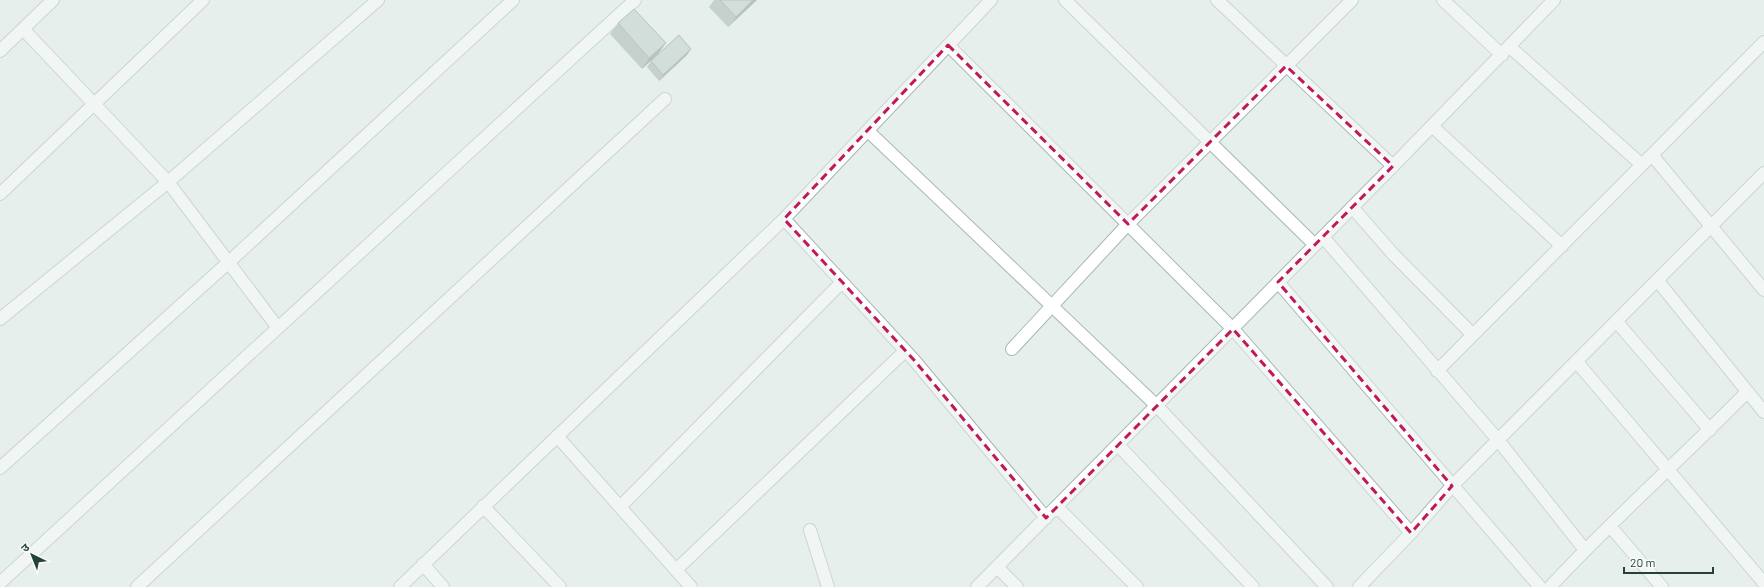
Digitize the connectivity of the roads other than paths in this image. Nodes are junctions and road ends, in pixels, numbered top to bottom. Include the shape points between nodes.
1 (53, 0) edge
2 (203, 0) edge
3 (378, 0) edge
4 (513, 0) edge
5 (635, 0) edge
6 (991, 0) edge
7 (1065, 0) edge
8 (1217, 0) edge
9 (1352, 0) edge
10 (1443, 0) edge
11 (1554, 0) edge
12 (22, 29) junction
13 (1764, 42) edge
14 (948, 45) junction
15 (0, 51) edge
16 (1506, 51) junction
17 (1286, 66) junction
18 (664, 99) dead end
19 (95, 104) junction
20 (1432, 126) junction
21 (868, 131) junction
22 (1210, 143) junction
23 (1652, 155) junction
24 (1642, 165) junction
25 (1393, 166) junction
26 (1764, 173) edge
27 (168, 182) junction
28 (0, 194) edge
29 (1352, 207) junction
30 (784, 219) junction
31 (1128, 224) junction
32 (1711, 226) junction
33 (1319, 241) junction
34 (1562, 246) junction
35 (230, 262) junction
36 (1657, 280) junction
37 (842, 282) junction
38 (1278, 282) junction
39 (1764, 290) edge
40 (1052, 306) junction
41 (0, 320) edge
42 (1616, 321) junction
43 (278, 328) junction
44 (1233, 329) junction
45 (1473, 335) junction
46 (1012, 348) dead end
47 (905, 351) junction
48 (1576, 361) junction
49 (1437, 371) junction
50 (1747, 392) junction
51 (1157, 406) junction
52 (1764, 412) edge
53 (1710, 430) junction
54 (557, 436) junction
55 (1498, 440) junction
56 (1118, 445) junction
57 (0, 468) edge
58 (1669, 469) junction
59 (1452, 486) junction
60 (483, 506) junction
61 (620, 507) junction
62 (1057, 507) junction
63 (1046, 518) junction
64 (1610, 526) junction
65 (810, 530) dead end
66 (1411, 533) junction
67 (1584, 550) junction
68 (423, 564) junction
69 (997, 567) junction
70 (676, 570) junction
71 (0, 583) edge
72 (1764, 583) edge
73 (137, 587) edge
74 (400, 587) edge
75 (444, 587) edge
76 (560, 587) edge
77 (691, 587) edge
78 (828, 587) edge
79 (977, 587) edge
80 (1017, 587) edge
81 (1137, 587) edge
82 (1253, 587) edge
83 (1327, 587) edge
84 (1359, 587) edge
85 (1540, 587) edge
86 (1550, 587) edge
87 (1662, 587) edge

1 - 12 street
2 - 19 street
3 - 27 street
4 - 35 street
5 - 43 street
6 - 14 street
7 - 22 street
8 - 17 street
9 - 17 street
10 - 16 street
11 - 16 street
12 - 15 street
12 - 19 street
13 - 23 street
14 - 21 street
14 - 31 street
16 - 20 street
16 - 24 street
17 - 22 street
17 - 25 street
18 - 73 street
19 - 27 street
19 - 28 street
20 - 25 street
20 - 34 street
21 - 30 street
21 - 40 street
22 - 31 street
22 - 33 street
23 - 24 street
23 - 32 street
24 - 34 street
25 - 29 street
26 - 32 street
27 - 35 street
27 - 41 street
29 - 33 street
29 - 45 street via 1393,254
30 - 37 street
30 - 54 street
31 - 40 street
31 - 44 street
32 - 36 street
32 - 39 street
33 - 38 street
33 - 49 street
34 - 45 street
35 - 43 street
35 - 57 street
36 - 42 street
36 - 50 street
37 - 47 street
37 - 61 street
38 - 44 street
38 - 59 street
40 - 46 street
40 - 51 street
42 - 48 street
42 - 53 street
43 - 71 street
44 - 51 street
44 - 66 street
45 - 49 street
47 - 63 street
47 - 70 street
48 - 55 street
48 - 58 street
49 - 55 street
50 - 52 street
50 - 53 street
51 - 56 street
51 - 83 street
53 - 58 street
54 - 60 street
54 - 61 street
55 - 59 street
55 - 67 street
56 - 62 street
56 - 82 street
58 - 64 street
58 - 72 street
59 - 66 street
59 - 85 street
60 - 68 street
60 - 76 street
61 - 70 street
62 - 63 street
62 - 81 street
63 - 69 street
64 - 67 street
64 - 87 street
65 - 78 street
66 - 84 street
67 - 86 street
68 - 74 street
68 - 75 street
69 - 79 street
69 - 80 street
70 - 77 street

